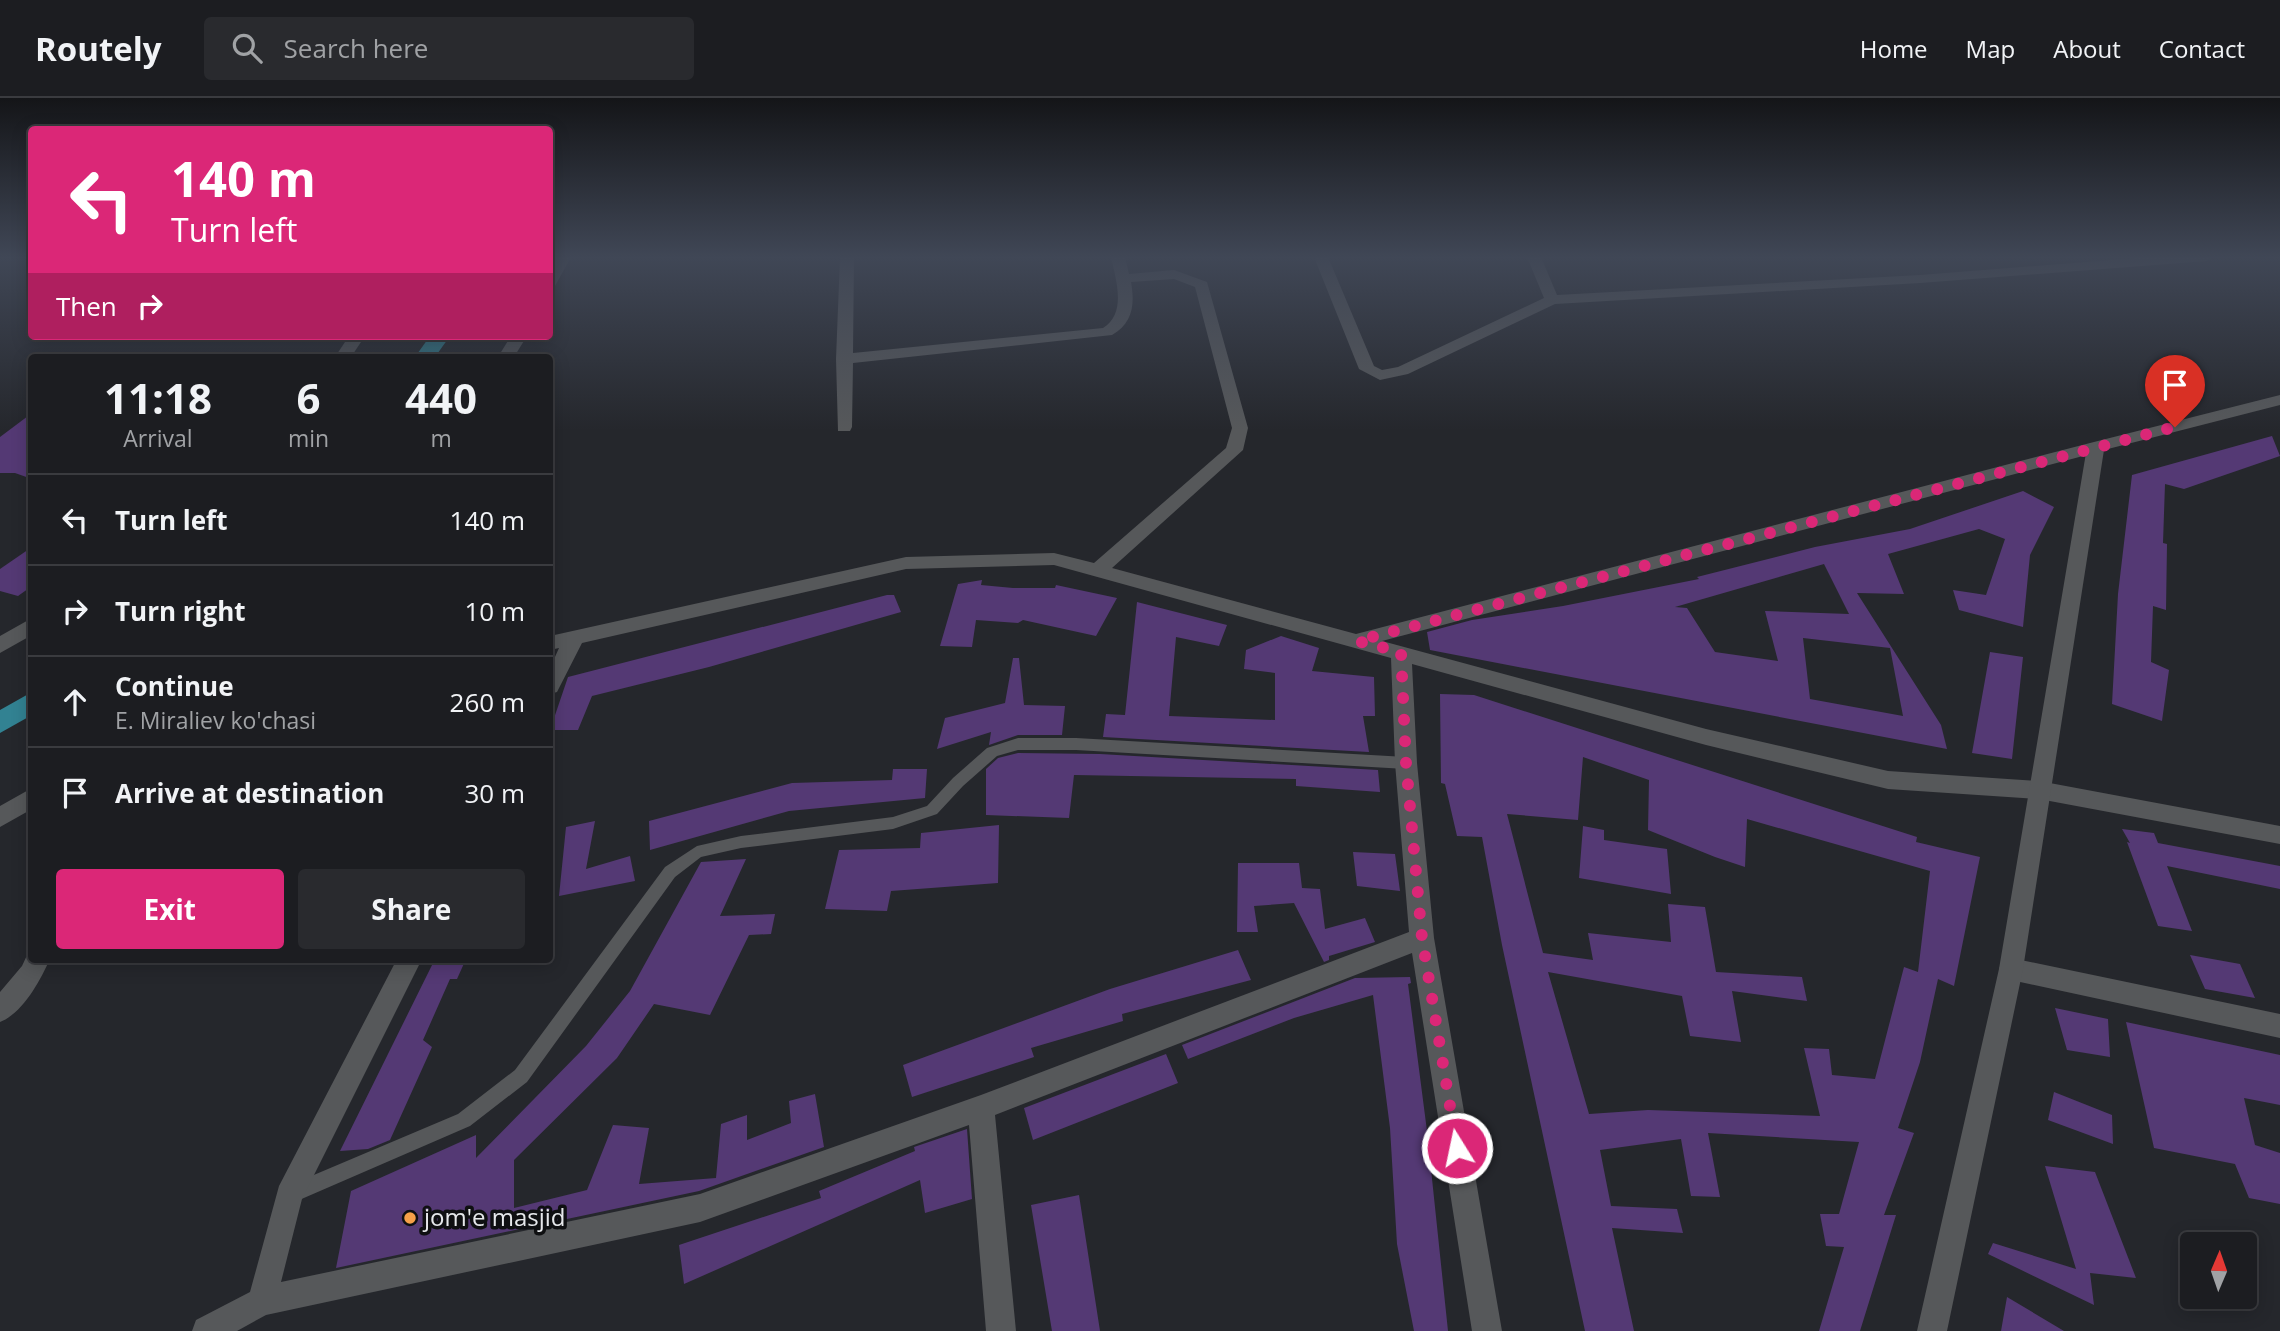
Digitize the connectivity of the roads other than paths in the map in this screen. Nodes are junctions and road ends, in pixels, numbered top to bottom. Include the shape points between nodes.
1 (845, 315) edge
2 (1125, 315) edge
3 (1210, 315) edge
4 (1345, 315) edge
5 (1521, 315) edge
6 (844, 359) junction
7 (2280, 400) edge
8 (844, 427) dead end
9 (2096, 447) junction
10 (1097, 571) junction
11 (28, 628) edge
12 (575, 637) junction
13 (1357, 641) junction
14 (553, 642) edge
15 (0, 646) edge
16 (1401, 652) junction
17 (553, 681) edge
18 (1406, 763) junction
19 (2039, 790) junction
20 (28, 800) edge
21 (0, 818) edge
22 (2280, 835) edge
23 (1422, 938) junction
24 (36, 963) edge
25 (408, 963) edge
26 (2011, 969) junction
27 (0, 1010) edge
28 (2280, 1027) edge
29 (981, 1108) junction
30 (289, 1196) junction
31 (262, 1301) junction
32 (207, 1331) edge
33 (1001, 1331) edge
34 (1488, 1331) edge
35 (1932, 1331) edge

1 - 6 street
2 - 6 street via 1119,327 1107,331
3 - 10 street via 1240,428 1234,450
4 - 5 street via 1367,369 1380,375 1402,371
6 - 8 street
7 - 9 street
9 - 13 street
9 - 19 street
10 - 12 street via 1054,559 906,563
10 - 13 street
11 - 15 street
12 - 14 street
12 - 17 street
13 - 16 street
16 - 18 street
16 - 19 street via 1706,737 1888,780
18 - 23 street
18 - 30 lane via 1018,744 992,752 932,810 893,823 697,852 670,872 521,1076 464,1120
19 - 22 street
19 - 26 street
20 - 21 street
23 - 29 street
23 - 34 street
24 - 27 street
25 - 30 street
26 - 28 street
26 - 35 street
29 - 31 street via 699,1208
29 - 33 street
30 - 31 street
31 - 32 street

